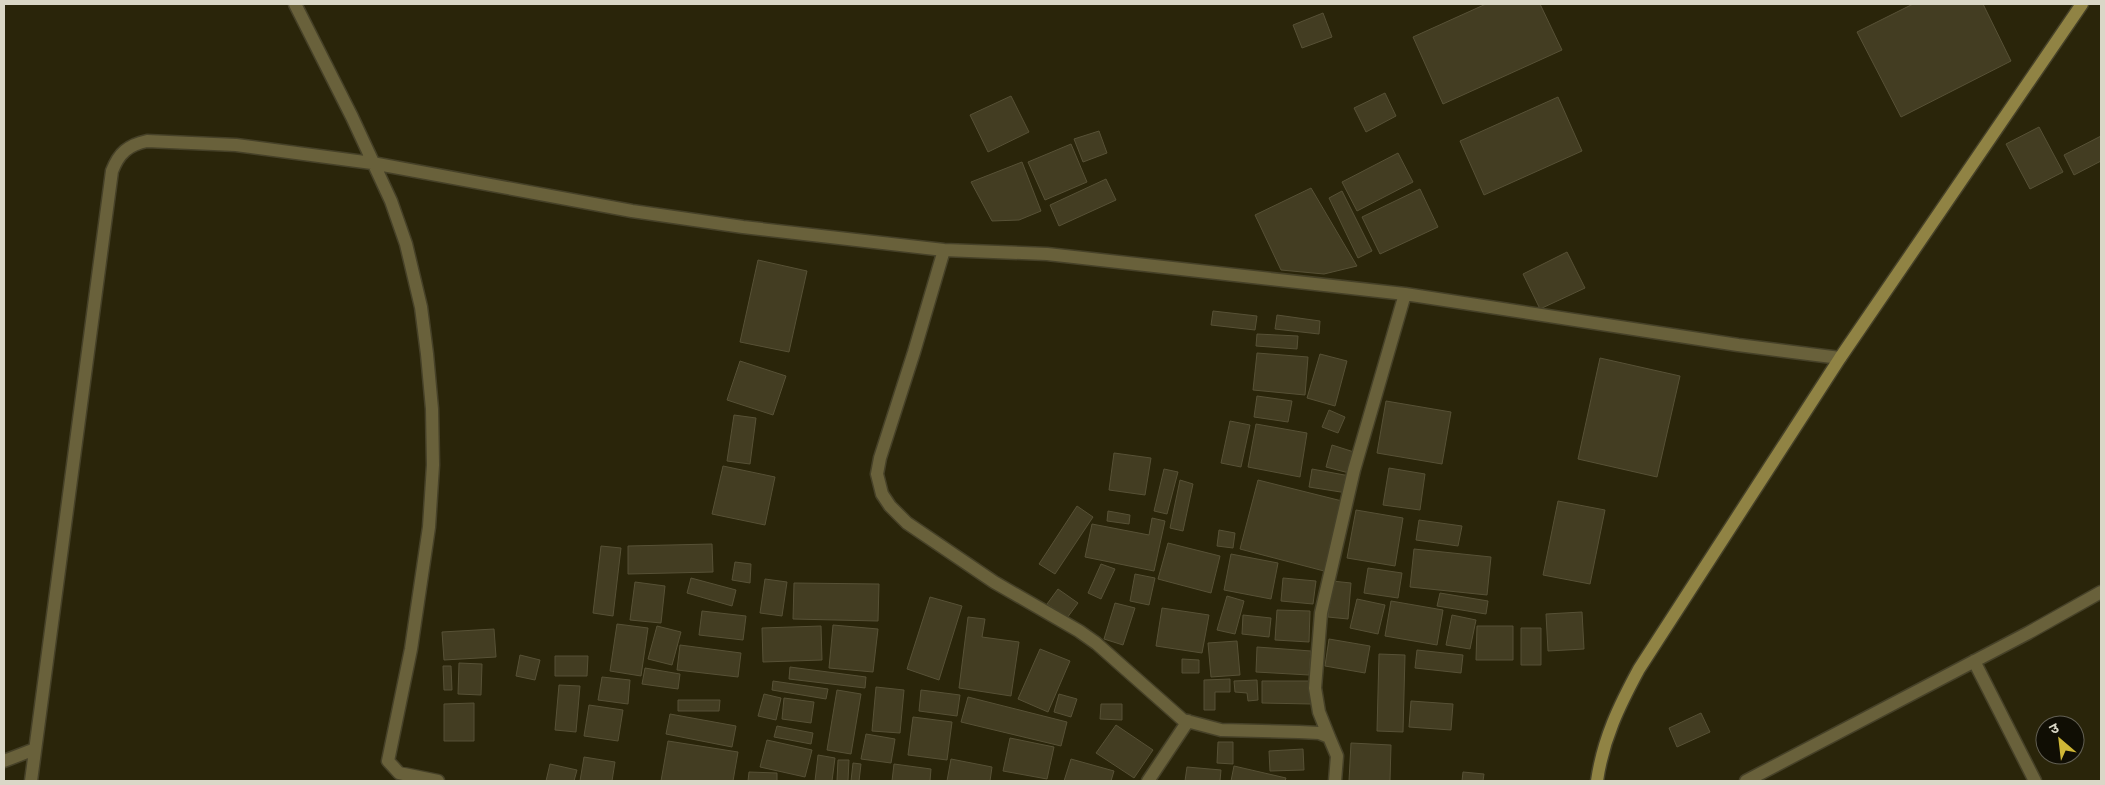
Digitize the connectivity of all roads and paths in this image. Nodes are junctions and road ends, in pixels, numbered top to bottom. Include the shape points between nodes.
1 (295, 4) edge
2 (2082, 4) edge
3 (372, 163) junction
4 (944, 250) junction
5 (1405, 294) junction
6 (1840, 358) junction
7 (2101, 592) edge
8 (1974, 661) junction
9 (1188, 721) junction
10 (1329, 737) junction
11 (35, 749) junction
12 (4, 761) edge
13 (31, 781) edge
14 (438, 781) edge
15 (1148, 781) edge
16 (1335, 781) edge
17 (1597, 781) edge
18 (1746, 781) edge
19 (2035, 781) edge

1 - 3 street
2 - 6 street
3 - 4 street via 632,211
3 - 11 street via 236,146 147,141 123,150 116,160
3 - 14 street via 406,244 421,307 432,409 429,527 411,649 388,761 399,773
4 - 5 street via 1047,254
4 - 9 street via 880,458 878,474 882,494 907,523 994,582 1079,631
5 - 6 street via 1738,346
5 - 10 street via 1354,470 1321,613 1315,688 1319,712
6 - 17 street via 1639,669 1616,712 1604,746
7 - 8 street
8 - 18 street
8 - 19 street
9 - 10 street via 1221,730 1319,733
9 - 15 street
10 - 16 street via 1337,756
11 - 12 street
11 - 13 street

